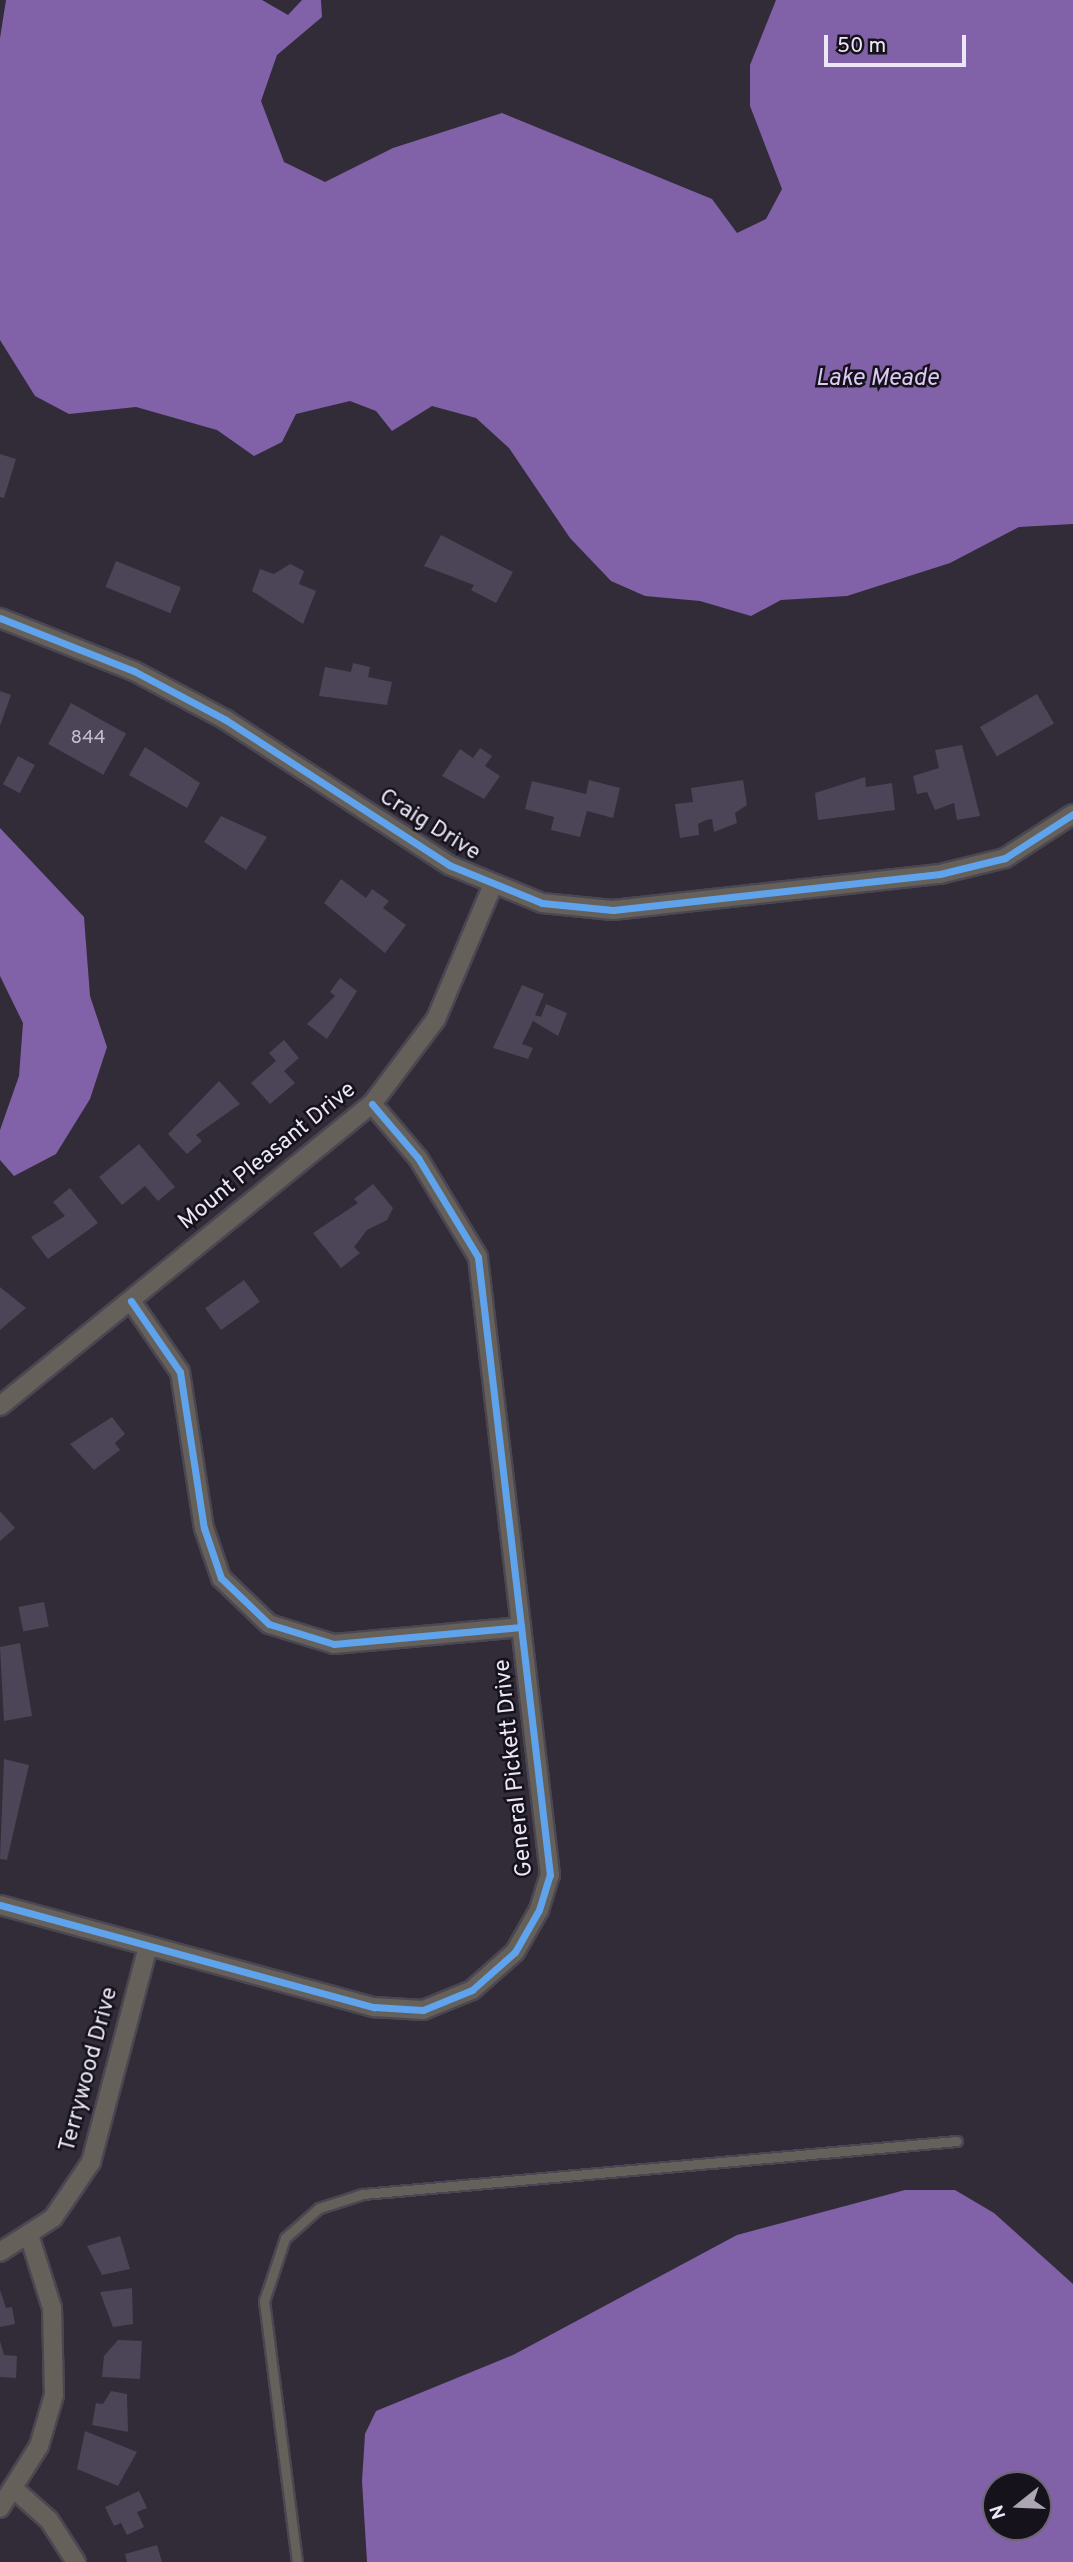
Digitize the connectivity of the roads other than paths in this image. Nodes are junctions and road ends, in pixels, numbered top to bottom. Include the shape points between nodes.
1 (0, 618) edge
2 (1073, 814) edge
3 (492, 887) junction
4 (372, 1104) junction
5 (131, 1301) junction
6 (0, 1406) edge
7 (521, 1627) junction
8 (0, 1905) edge
9 (148, 1946) junction
10 (957, 2141) dead end
11 (30, 2238) junction
12 (0, 2252) edge
13 (14, 2489) junction
14 (0, 2508) edge
15 (76, 2562) edge
16 (297, 2562) edge

1 - 3 street, Craig Drive via 134,671 226,720 408,840
2 - 3 street, Craig Drive via 1005,858 940,874 613,911 542,903
3 - 4 street, Mount Pleasant Drive via 436,1019
4 - 5 street, Mount Pleasant Drive
4 - 7 street, General Pickett Drive via 418,1158 478,1257
5 - 6 street, Mount Pleasant Drive
5 - 7 street via 180,1372 204,1528 221,1578 269,1624 334,1644
7 - 9 street, General Pickett Drive via 550,1875 540,1910 515,1952 472,1990 423,2010 374,2007
8 - 9 street, General Pickett Drive
9 - 11 street, Terrywood Drive via 91,2162 69,2199
10 - 16 lane via 363,2194 319,2208 285,2238 264,2301
11 - 12 street, Terrywood Drive
11 - 13 street via 52,2308 57,2367 47,2421
13 - 14 street
13 - 15 street via 49,2520

